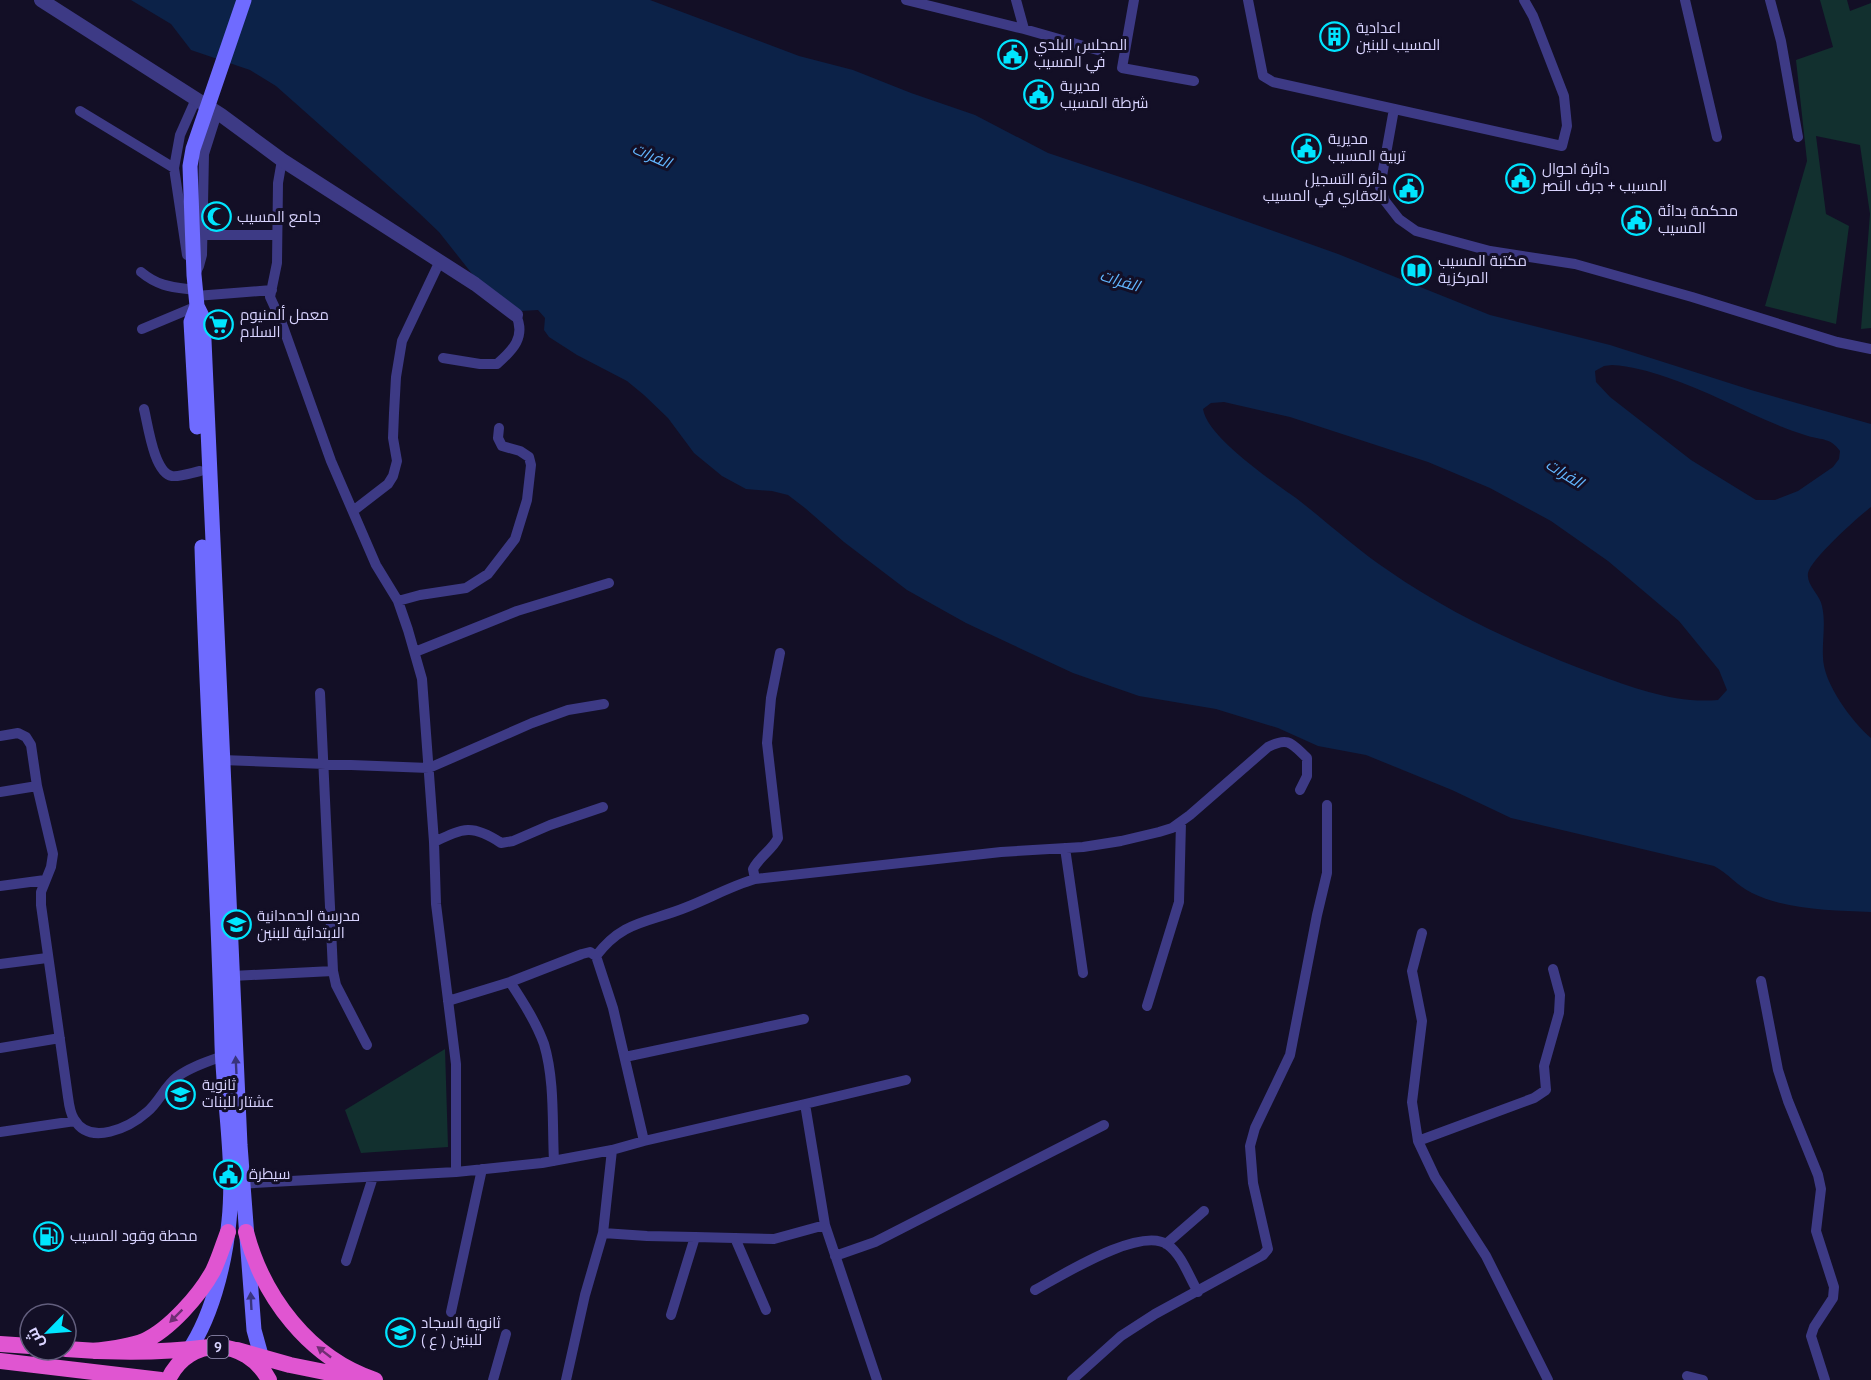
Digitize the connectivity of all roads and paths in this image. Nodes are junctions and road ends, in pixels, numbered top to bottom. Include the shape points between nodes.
1 (41, 0) edge
2 (244, 0) edge
3 (906, 0) edge
4 (1016, 0) edge
5 (1134, 0) edge
6 (1248, 0) edge
7 (1524, 0) edge
8 (1685, 0) edge
9 (1770, 0) edge
10 (924, 3) edge
11 (1024, 29) junction
12 (1101, 51) dead end
13 (1194, 81) dead end
14 (196, 99) junction
15 (1394, 109) junction
16 (80, 111) dead end
17 (217, 112) junction
18 (1717, 137) dead end
19 (1798, 137) dead end
20 (282, 160) junction
21 (174, 168) junction
22 (202, 235) junction
23 (276, 235) junction
24 (440, 261) junction
25 (141, 272) dead end
26 (272, 290) junction
27 (195, 292) junction
28 (516, 315) joint
29 (141, 329) dead end
30 (1871, 350) edge
31 (442, 358) dead end
32 (144, 409) dead end
33 (499, 428) dead end
34 (200, 471) junction
35 (353, 511) junction
36 (609, 584) dead end
37 (398, 601) junction
38 (415, 652) junction
39 (780, 653) dead end
40 (320, 693) dead end
41 (604, 704) dead end
42 (0, 736) edge
43 (222, 760) junction
44 (323, 764) junction
45 (429, 768) junction
46 (37, 786) junction
47 (1300, 790) dead end
48 (0, 792) edge
49 (1327, 805) dead end
50 (603, 807) dead end
51 (1181, 822) junction
52 (434, 842) junction
53 (1065, 848) junction
54 (755, 879) junction
55 (45, 880) junction
56 (0, 886) edge
57 (1422, 933) dead end
58 (596, 956) junction
59 (47, 958) junction
60 (0, 964) edge
61 (1553, 969) dead end
62 (333, 971) junction
63 (1083, 973) dead end
64 (232, 976) junction
65 (1761, 981) dead end
66 (510, 982) junction
67 (448, 1001) junction
68 (1148, 1006) dead end
69 (804, 1019) dead end
70 (60, 1038) junction
71 (367, 1045) dead end
72 (0, 1048) edge
73 (223, 1056) junction
74 (625, 1057) junction
75 (906, 1080) dead end
76 (805, 1104) junction
77 (75, 1121) junction
78 (1104, 1125) dead end
79 (0, 1132) edge
80 (644, 1141) junction
81 (1418, 1141) junction
82 (612, 1150) junction
83 (554, 1161) junction
84 (482, 1168) junction
85 (456, 1172) junction
86 (373, 1177) junction
87 (237, 1184) junction
88 (1204, 1211) dead end
89 (825, 1225) junction
90 (228, 1232) junction
91 (246, 1232) junction
92 (603, 1233) junction
93 (695, 1237) junction
94 (735, 1238) junction
95 (1166, 1244) junction
96 (835, 1256) junction
97 (346, 1261) dead end
98 (1035, 1290) dead end
99 (1198, 1292) junction
100 (766, 1310) dead end
101 (451, 1312) dead end
102 (671, 1314) dead end
103 (506, 1334) dead end
104 (0, 1344) edge
105 (18, 1345) edge
106 (210, 1347) junction
107 (189, 1349) junction
108 (78, 1350) edge
109 (237, 1350) junction
110 (94, 1351) junction
111 (262, 1358) junction
112 (0, 1361) edge
113 (177, 1365) junction
114 (1687, 1376) dead end
115 (161, 1380) edge
116 (168, 1380) edge
117 (269, 1380) edge
118 (367, 1380) edge
119 (375, 1380) edge
120 (493, 1380) edge
121 (566, 1380) edge
122 (877, 1380) edge
123 (1072, 1380) edge
124 (1548, 1380) edge
125 (1703, 1380) edge
126 (1825, 1380) edge

1 - 14 street
2 - 27 main road via 193,149 190,188
3 - 10 street
4 - 11 street
5 - 13 street via 1122,68
6 - 15 street via 1263,76 1273,82
7 - 15 street via 1564,96 1567,126 1562,146
8 - 18 street
9 - 19 street
10 - 11 street
11 - 12 street
14 - 17 street
14 - 21 street via 180,135
15 - 30 street via 1380,187 1399,219 1416,231 1490,252 1575,264
16 - 21 street
17 - 20 street
17 - 22 street via 204,154
20 - 23 street
20 - 24 street
21 - 27 street
22 - 23 street
22 - 27 street
23 - 26 street via 277,264
24 - 28 street
24 - 35 street via 402,341 396,377 393,438 397,461 393,476
25 - 27 street via 162,285
26 - 27 street
26 - 35 street via 270,297
27 - 29 street
27 - 34 main road via 191,322
27 - 43 main road via 203,318
28 - 31 street via 518,340 497,364
32 - 34 street via 162,470 174,476
33 - 37 street via 502,446 520,451 529,457 531,465 527,500 515,539 488,574 466,588
34 - 73 main road
35 - 37 street via 376,565
36 - 38 street via 517,611
37 - 38 street
38 - 45 street via 422,679
39 - 54 street via 767,743 778,837 756,863
40 - 44 street
41 - 45 street via 568,710 532,723
42 - 46 street via 18,733 26,737 31,745
43 - 44 street
43 - 64 main road
44 - 45 street
44 - 62 street
45 - 52 street
46 - 48 street
46 - 55 street via 53,854
47 - 51 street via 1307,776 1307,758 1292,744 1278,742
49 - 99 street via 1327,873 1290,1055 1250,1146 1253,1183 1268,1249
50 - 52 street via 513,841 501,843 473,829
51 - 53 street via 1172,828 1121,841
51 - 68 street via 1179,902
52 - 67 street via 436,904
53 - 54 street
53 - 63 street
54 - 58 street via 623,930 608,940
55 - 56 street
55 - 59 street via 40,905
57 - 81 street via 1412,970 1422,1021 1412,1102
58 - 66 street via 590,952 582,954
58 - 74 street
59 - 60 street
59 - 70 street
61 - 81 street via 1560,995 1559,1013 1544,1066 1546,1090
62 - 64 street
62 - 71 street via 336,985
87 -> 64 main road via 240,1145
65 - 126 street via 1778,1070 1821,1189 1816,1231 1834,1287 1833,1298 1811,1336
66 - 67 street
66 - 83 street via 546,1052
67 - 85 street via 456,1064
69 - 74 street
70 - 72 street
70 - 77 street
73 - 77 street via 181,1074 148,1111 115,1130 96,1133
73 - 87 main road
74 - 80 street
75 - 76 street
76 - 80 street
76 - 89 street
77 - 79 street
78 - 96 street via 876,1242
80 - 82 street
81 - 124 street via 1435,1177 1486,1256
82 - 83 street
82 - 92 street
83 - 84 street
84 - 85 street
84 - 101 street
85 - 86 street
86 - 87 street
86 - 97 street
87 - 90 main road
87 - 91 main road
88 - 95 street
89 - 94 street via 774,1239
89 - 96 street
90 - 107 main road via 209,1310
90 -> 110 highway via 201,1290 170,1322 146,1340
111 -> 91 main road via 254,1330
119 -> 91 highway via 348,1369 298,1329 262,1278
92 - 93 street
92 - 121 street
93 - 94 street
93 - 102 street
94 - 100 street
95 - 98 street via 1138,1241 1105,1252
95 - 99 street via 1178,1255
96 - 122 street
99 - 123 street via 1121,1336
103 - 120 street
104 - 105 highway
106 - 107 highway, 9
106 - 109 highway, 9
106 - 113 highway, 9 via 192,1353
107 - 110 highway, 9
107 - 113 main road
108 - 110 highway, 9
109 - 111 highway, 9
109 - 117 highway, 9 via 257,1362
111 - 117 main road
111 - 118 highway, 9
112 - 115 highway
113 - 116 highway, 9
114 - 125 street

